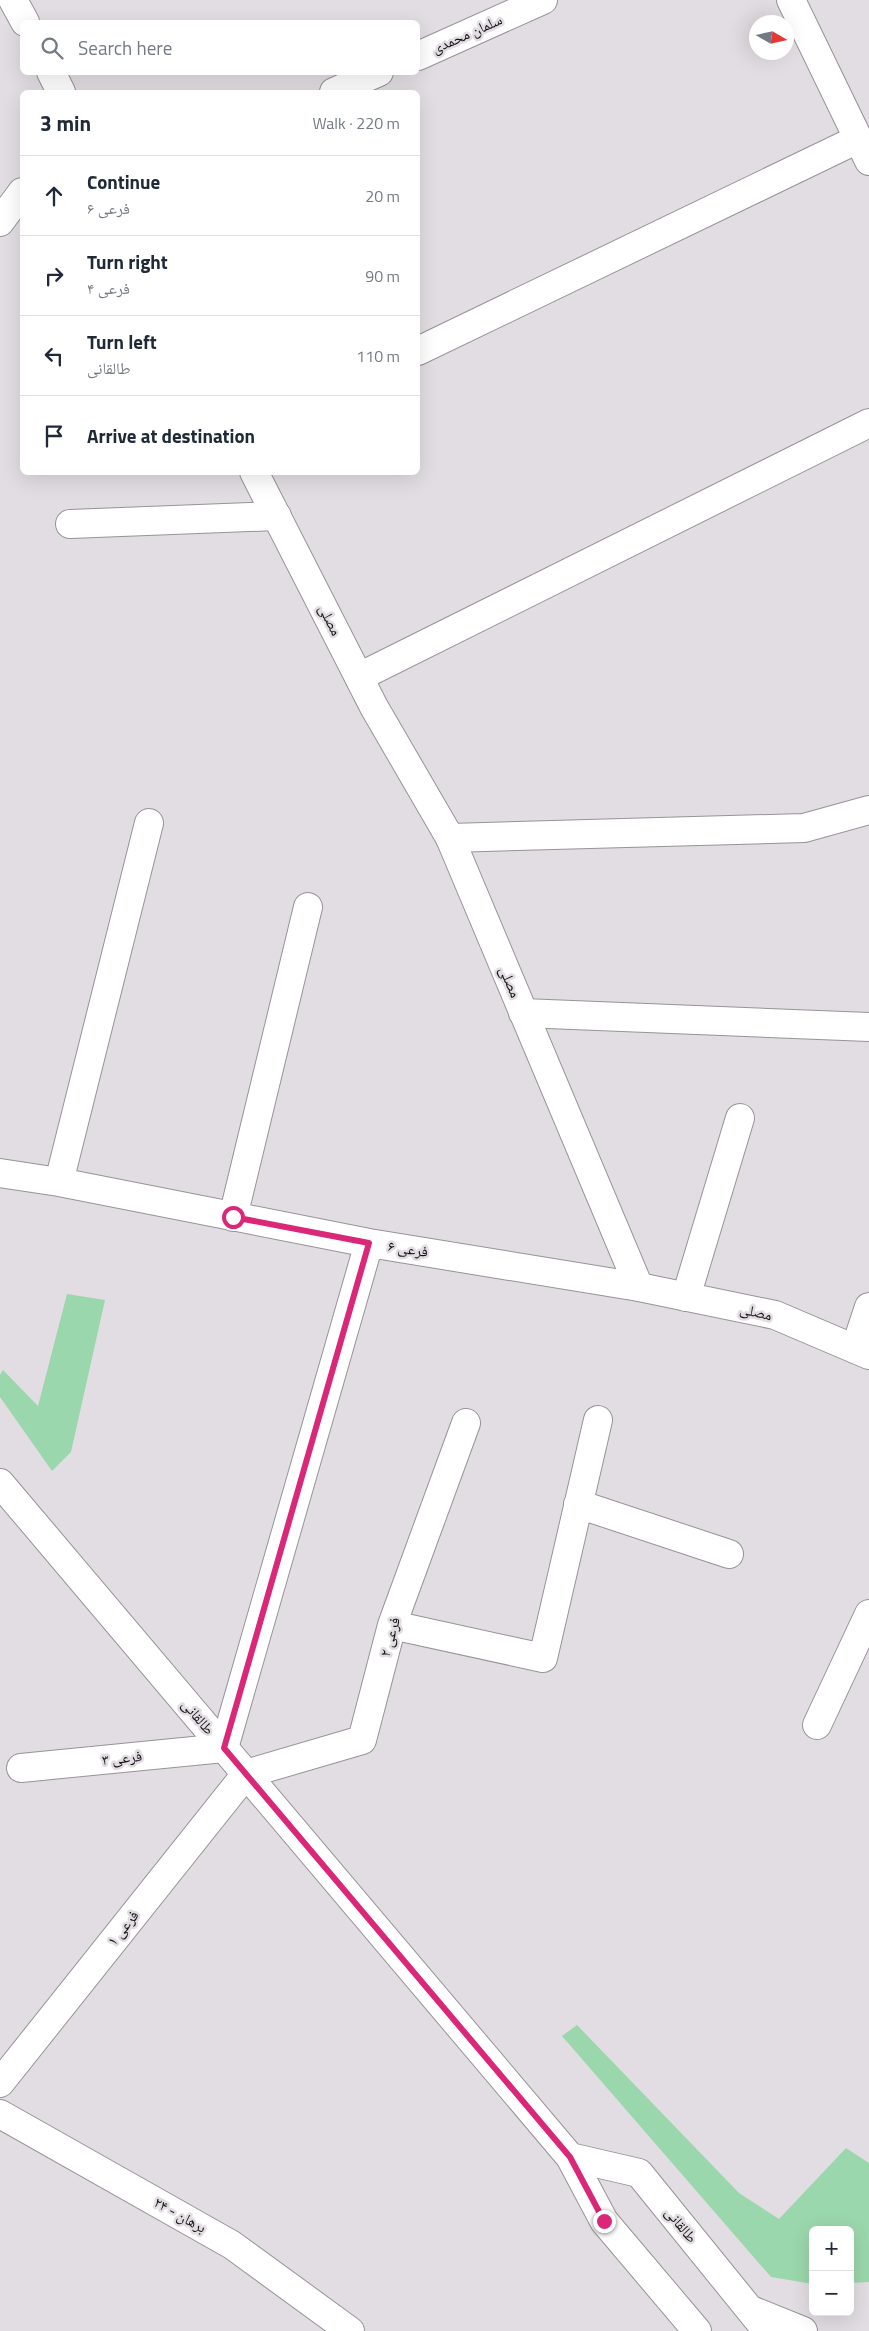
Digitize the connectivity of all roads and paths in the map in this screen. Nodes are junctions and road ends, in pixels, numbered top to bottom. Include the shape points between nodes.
1 (14, 0) edge
2 (543, 0) edge
3 (791, 0) edge
4 (24, 20) edge
5 (420, 55) edge
6 (52, 75) edge
7 (372, 75) edge
8 (60, 90) edge
9 (338, 90) edge
10 (864, 150) edge
11 (20, 195) edge
12 (0, 222) edge
13 (420, 350) edge
14 (869, 423) edge
15 (256, 475) edge
16 (277, 516) junction
17 (70, 524) dead end
18 (359, 677) junction
19 (869, 810) edge
20 (149, 823) dead end
21 (450, 838) junction
22 (308, 907) dead end
23 (523, 1013) junction
24 (869, 1027) edge
25 (740, 1118) dead end
26 (0, 1174) edge
27 (59, 1182) junction
28 (233, 1217) junction
29 (369, 1243) junction
30 (639, 1287) junction
31 (686, 1297) junction
32 (869, 1307) edge
33 (862, 1352) edge
34 (598, 1420) dead end
35 (466, 1422) dead end
36 (0, 1483) edge
37 (578, 1504) junction
38 (729, 1554) dead end
39 (869, 1614) edge
40 (392, 1625) junction
41 (817, 1724) dead end
42 (224, 1748) junction
43 (21, 1768) dead end
44 (246, 1774) junction
45 (0, 2082) edge
46 (0, 2114) edge
47 (570, 2157) junction
48 (749, 2309) junction
49 (350, 2331) edge
50 (697, 2331) edge
51 (767, 2331) edge
52 (803, 2331) edge

1 - 4 street
2 - 5 street, سلمان محمدی
3 - 10 street
6 - 8 street
7 - 9 street
10 - 13 street
11 - 12 street
14 - 18 street
15 - 16 street, مصلی
16 - 17 street
16 - 18 street, مصلی
18 - 21 street, مصلی
19 - 21 street via 804,828
20 - 27 street
21 - 23 street, مصلی
22 - 28 street
23 - 24 street
23 - 30 street, مصلی
25 - 31 street
26 - 27 street, فرعی ۶
27 - 28 street, فرعی ۶
28 - 29 street, فرعی ۶
29 - 30 street, فرعی ۶
29 - 42 street
30 - 31 street, مصلی
31 - 33 street, مصلی via 775,1315
32 - 33 street
34 - 37 street
35 - 40 street, فرعی ۲
36 - 42 street, طالقانی
37 - 38 street
37 - 40 street via 543,1658
39 - 41 street
40 - 44 street, فرعی ۲ via 362,1740
42 - 43 street, فرعی ۳
42 - 44 street, طالقانی
44 - 45 street, فرعی ۱
44 - 47 street, طالقانی
46 - 49 street, ۲۴ - برهان via 232,2245
47 - 48 street, طالقانی via 639,2174
47 - 50 street, طالقانی via 604,2221
48 - 51 street, طالقانی
48 - 52 street

